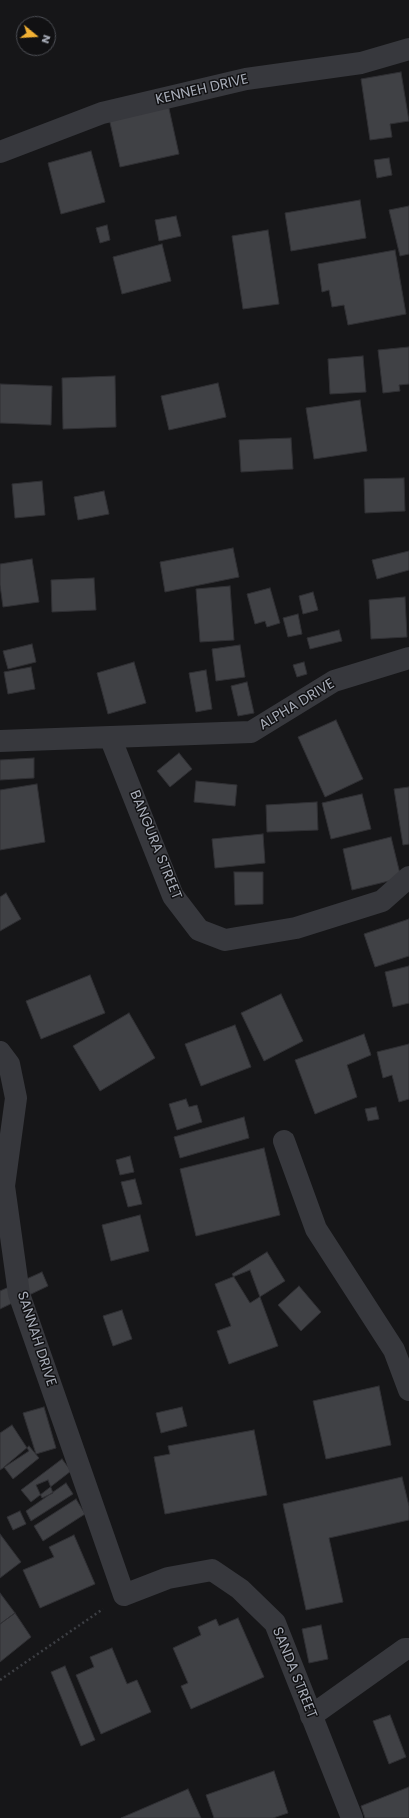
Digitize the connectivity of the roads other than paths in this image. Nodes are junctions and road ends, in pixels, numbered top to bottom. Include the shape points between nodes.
1 (409, 49) edge
2 (0, 152) edge
3 (409, 658) edge
4 (110, 737) junction
5 (0, 741) edge
6 (409, 877) edge
7 (0, 1052) edge
8 (284, 1141) dead end
9 (409, 1390) edge
10 (124, 1595) joint
11 (409, 1648) edge
12 (311, 1716) junction
13 (352, 1818) edge

1 - 2 street, KENNEH DRIVE via 361,63 246,79 102,113
3 - 4 street, ALPHA DRIVE via 334,681 251,732
4 - 5 street
4 - 6 street, BANGURA STREET via 174,896 200,930 225,940 296,928 382,901
7 - 10 street, SANNAH DRIVE via 9,1064 16,1098 4,1186 19,1294
8 - 9 street via 316,1229 394,1350
10 - 12 street, SANDA STREET via 168,1578 212,1570 240,1589 276,1624
11 - 12 street
12 - 13 street, SANDA STREET

